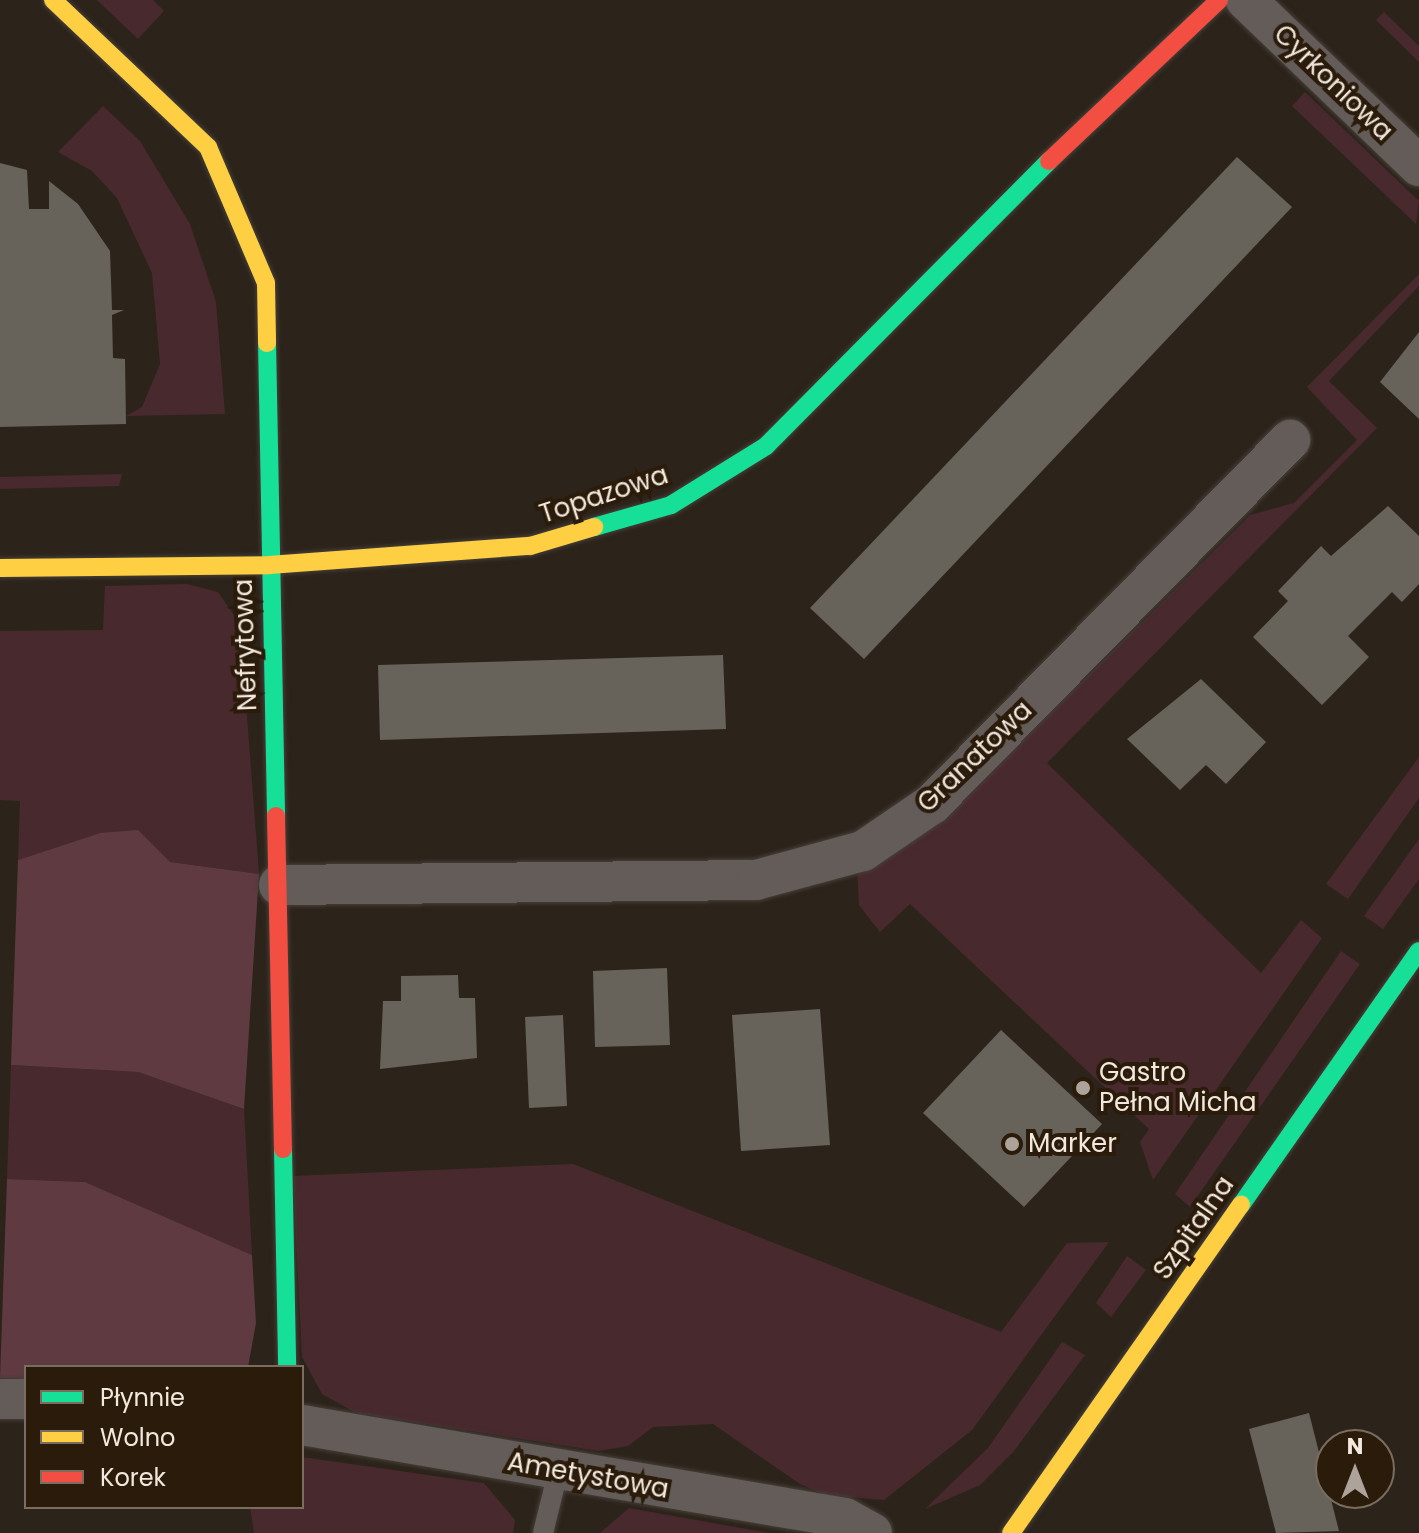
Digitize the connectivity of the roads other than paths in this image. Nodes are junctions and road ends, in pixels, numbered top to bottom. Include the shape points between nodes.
1 (53, 0) edge
2 (1219, 0) edge
3 (1246, 0) edge
4 (1419, 166) edge
5 (1290, 440) dead end
6 (269, 565) junction
7 (0, 568) edge
8 (279, 885) junction
9 (1419, 951) edge
10 (287, 1365) edge
11 (0, 1399) edge
12 (24, 1399) edge
13 (304, 1425) edge
14 (558, 1472) junction
15 (543, 1533) edge
16 (872, 1533) edge
17 (1011, 1533) edge

1 - 6 street, Nefrytowa via 208,147 243,216 266,283
2 - 6 street, Topazowa via 1158,51 766,446 671,505 530,546
3 - 4 street, Cyrkoniowa
5 - 8 street, Granatowa via 932,804 863,851 756,880
6 - 7 street, Topazowa
6 - 8 street, Nefrytowa
8 - 10 street, Nefrytowa
9 - 17 street, Szpitalna
11 - 12 street
13 - 14 street, Ametystowa
14 - 15 lane
14 - 16 street, Ametystowa via 845,1518

